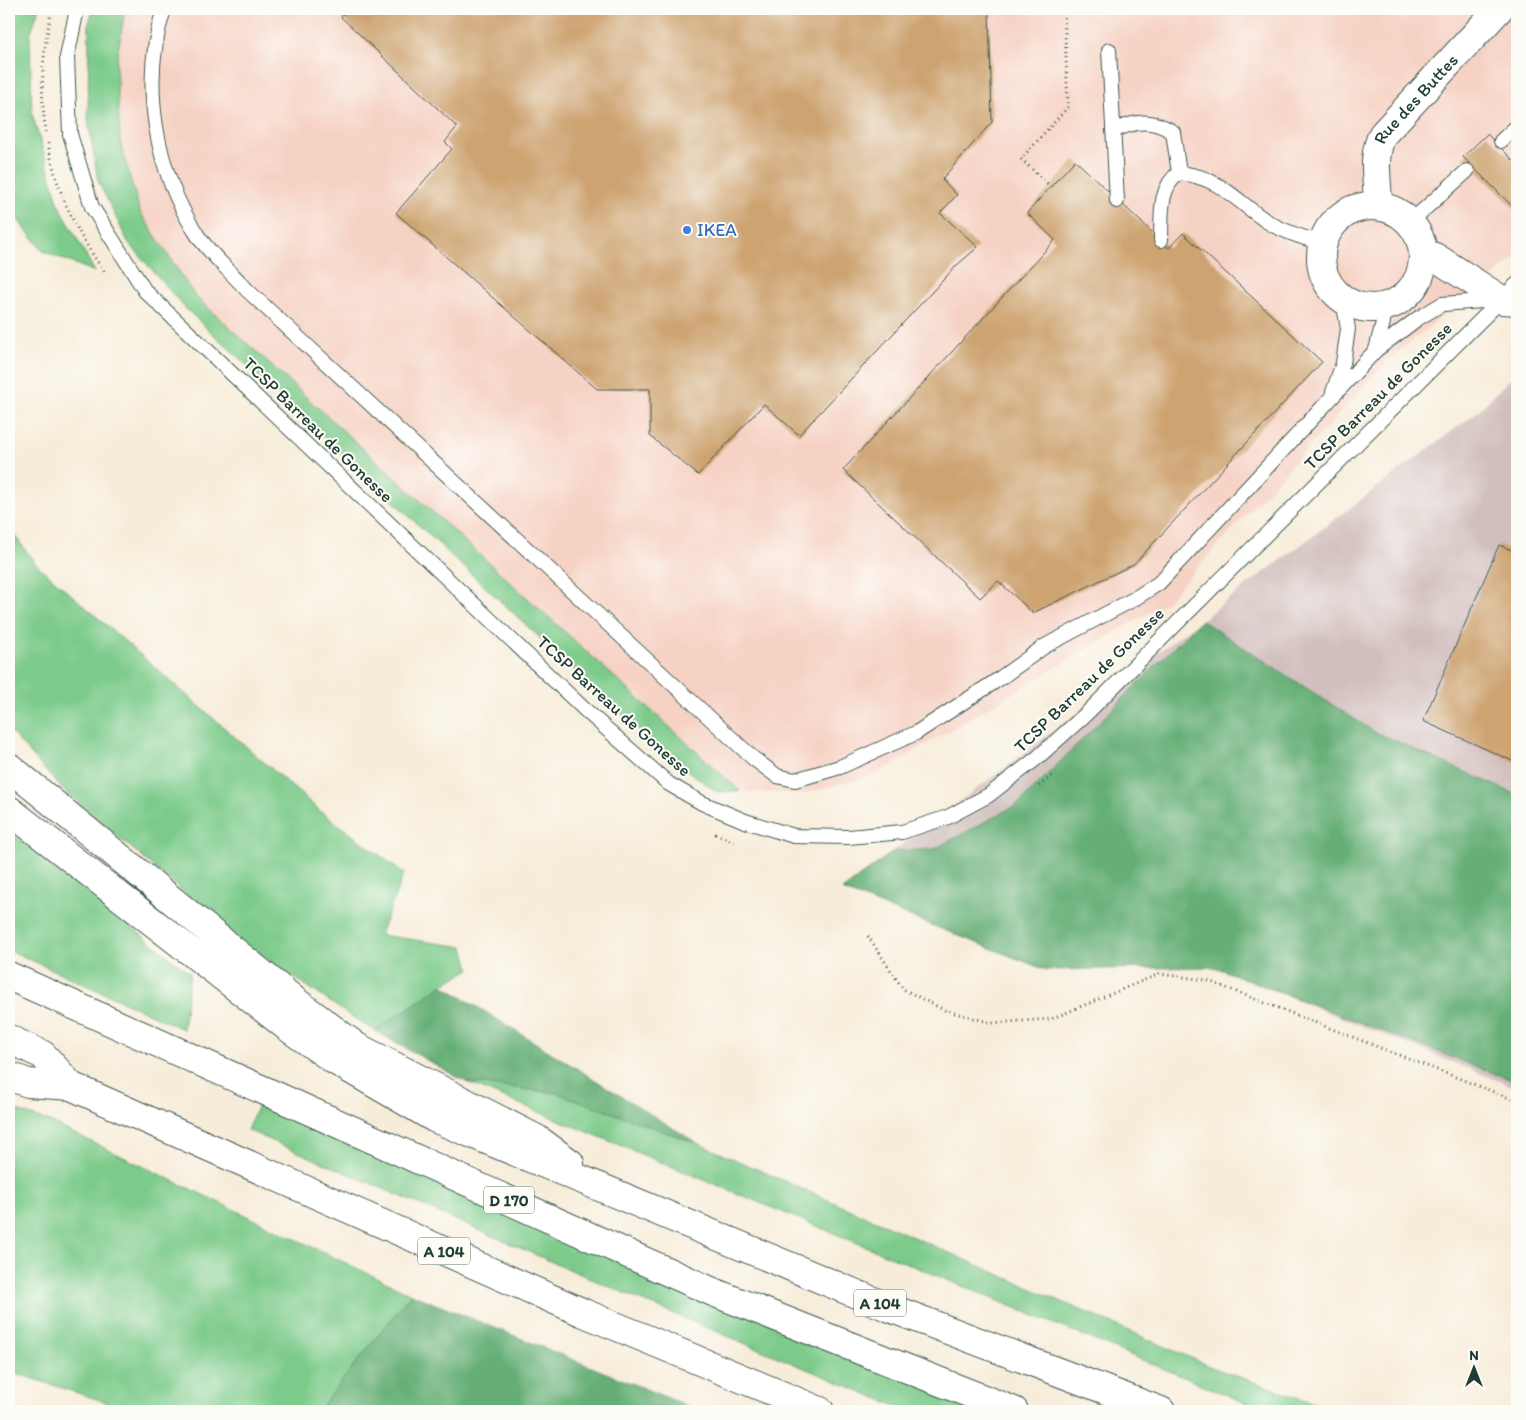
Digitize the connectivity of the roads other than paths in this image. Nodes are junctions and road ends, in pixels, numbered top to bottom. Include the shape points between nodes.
1 (77, 9) edge
2 (164, 9) edge
3 (1499, 9) edge
4 (1109, 50) dead end
5 (1517, 126) edge
6 (1113, 131) junction
7 (1501, 141) dead end
8 (1467, 171) dead end
9 (1179, 173) junction
10 (1117, 201) dead end
11 (1378, 206) junction
12 (1410, 222) junction
13 (1161, 240) dead end
14 (1322, 243) junction
15 (1424, 254) junction
16 (1512, 295) edge
17 (1343, 300) junction
18 (1384, 307) junction
19 (1376, 350) junction
20 (1331, 398) junction
21 (9, 768) edge
22 (9, 810) edge
23 (9, 976) edge
24 (9, 1039) edge
25 (9, 1076) edge
26 (71, 1086) junction
27 (601, 1187) junction
28 (820, 1411) edge
29 (1014, 1411) edge
30 (1161, 1411) edge

1 - 16 lane, TCSP Barreau de Gonesse via 68,57 70,134 92,207 145,291 584,709 670,784 728,814 794,836 849,838 902,832 948,817 989,795 1085,715
2 - 20 lane via 157,28 152,93 157,139 174,190 199,236 247,290 747,753 777,776 795,780 840,766 916,733 1045,646 1159,583
3 - 11 main road, Rue des Buttes via 1383,134 1377,144
4 - 6 lane
5 - 7 lane
6 - 9 lane via 1132,122 1160,123 1167,127 1173,132
6 - 10 lane
8 - 12 lane
9 - 13 lane via 1169,180 1164,192
9 - 14 lane via 1216,182 1269,222
11 - 12 main road via 1401,214
11 - 14 main road via 1363,206 1349,211 1337,219
12 - 15 main road
14 - 17 main road via 1323,276
15 - 16 main road via 1435,256
15 - 18 main road via 1418,282 1403,298
16 - 19 lane via 1442,304
17 - 18 main road via 1370,309
17 - 20 lane via 1348,329 1343,364
18 - 19 lane
19 - 20 lane
21 - 27 main road via 299,1004 357,1047 538,1139
22 - 27 main road, A 104 via 334,1060 434,1118
23 - 29 main road, D 170 via 713,1292
24 - 26 main road via 43,1055
25 - 26 main road, A 104 via 28,1084
26 - 28 main road, A 104 via 584,1313
27 - 30 main road, A 104 via 890,1308

